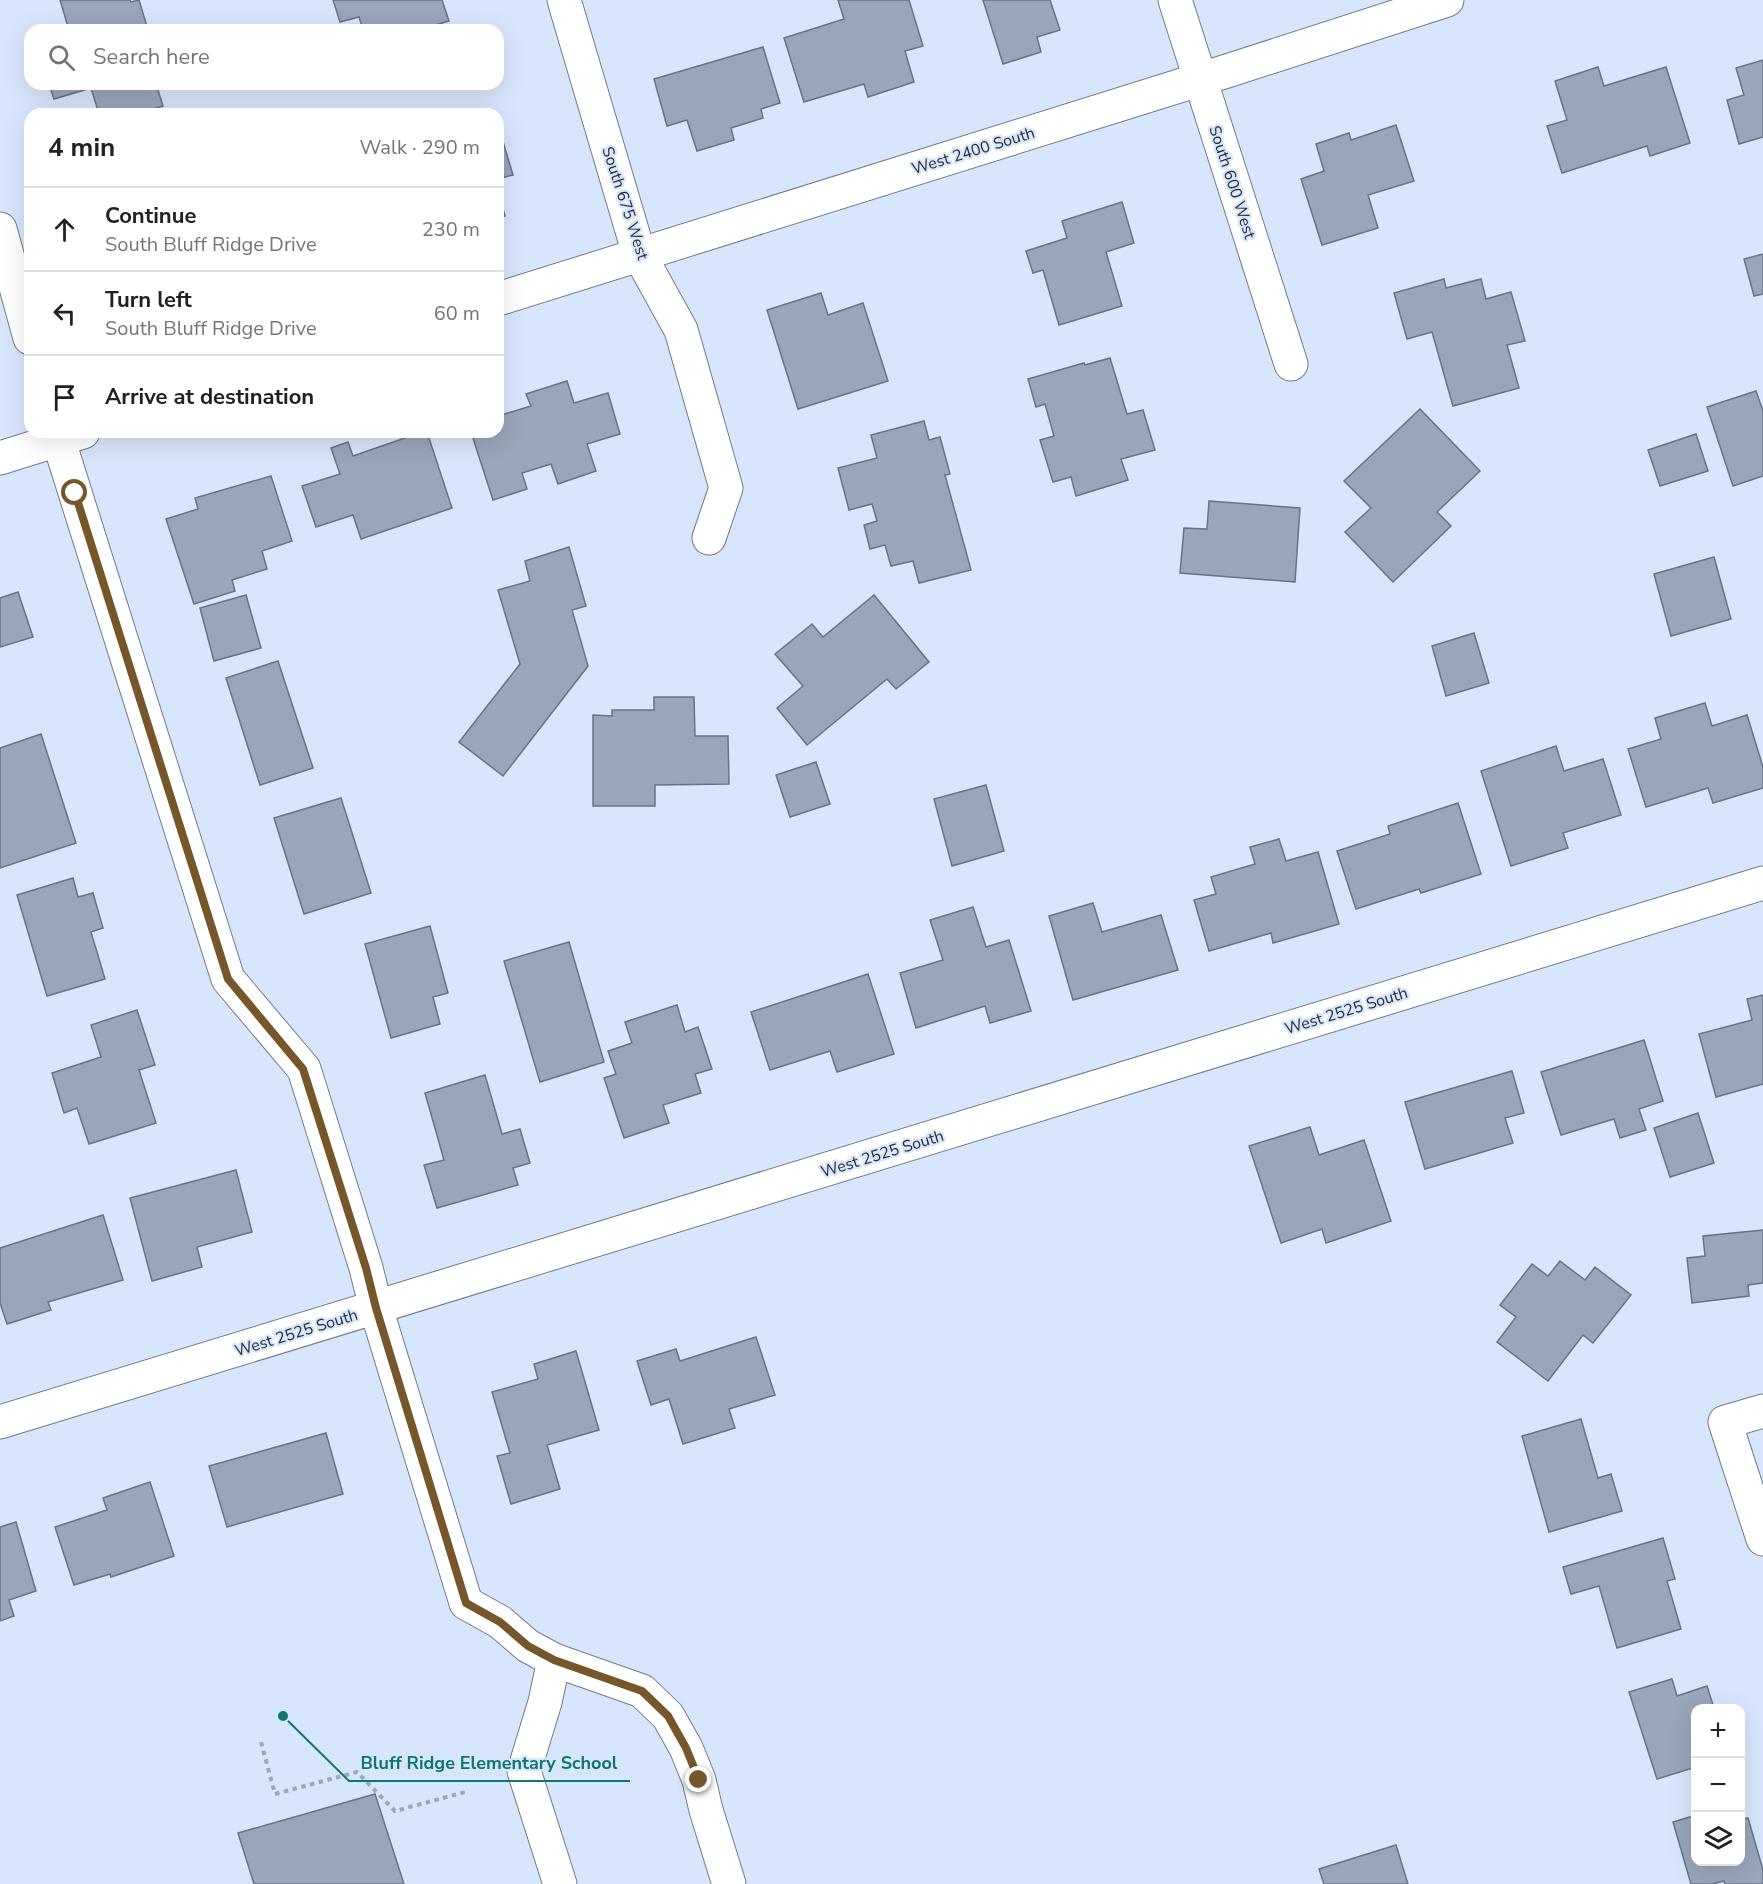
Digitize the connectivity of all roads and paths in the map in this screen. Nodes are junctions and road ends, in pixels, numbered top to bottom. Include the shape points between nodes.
1 (564, 0) edge
2 (1175, 0) edge
3 (1447, 0) edge
4 (1201, 79) junction
5 (0, 229) edge
6 (639, 254) junction
7 (504, 297) edge
8 (24, 316) edge
9 (1291, 364) dead end
10 (57, 438) edge
11 (66, 438) edge
12 (0, 458) edge
13 (709, 538) dead end
14 (1763, 883) edge
15 (376, 1308) junction
16 (1763, 1411) edge
17 (0, 1422) edge
18 (1763, 1539) edge
19 (554, 1660) junction
20 (261, 1742) dead end
21 (468, 1791) dead end
22 (560, 1884) edge
23 (729, 1884) edge

1 - 6 street, South 675 West
2 - 4 street, South 600 West
3 - 4 street, West 2400 South
4 - 6 street, West 2400 South
4 - 9 street, South 600 West
5 - 8 street
6 - 7 street, West 2400 South
6 - 13 street, South 675 West via 681,330 726,488
10 - 12 street
11 - 15 street via 228,979 303,1069
14 - 15 street, West 2525 South
15 - 17 street, West 2525 South
15 - 19 street via 466,1603
16 - 18 street via 1725,1422
19 - 22 street via 524,1771
19 - 23 street via 642,1691 668,1716 699,1780
20 - 21 path via 275,1794 357,1772 395,1811

